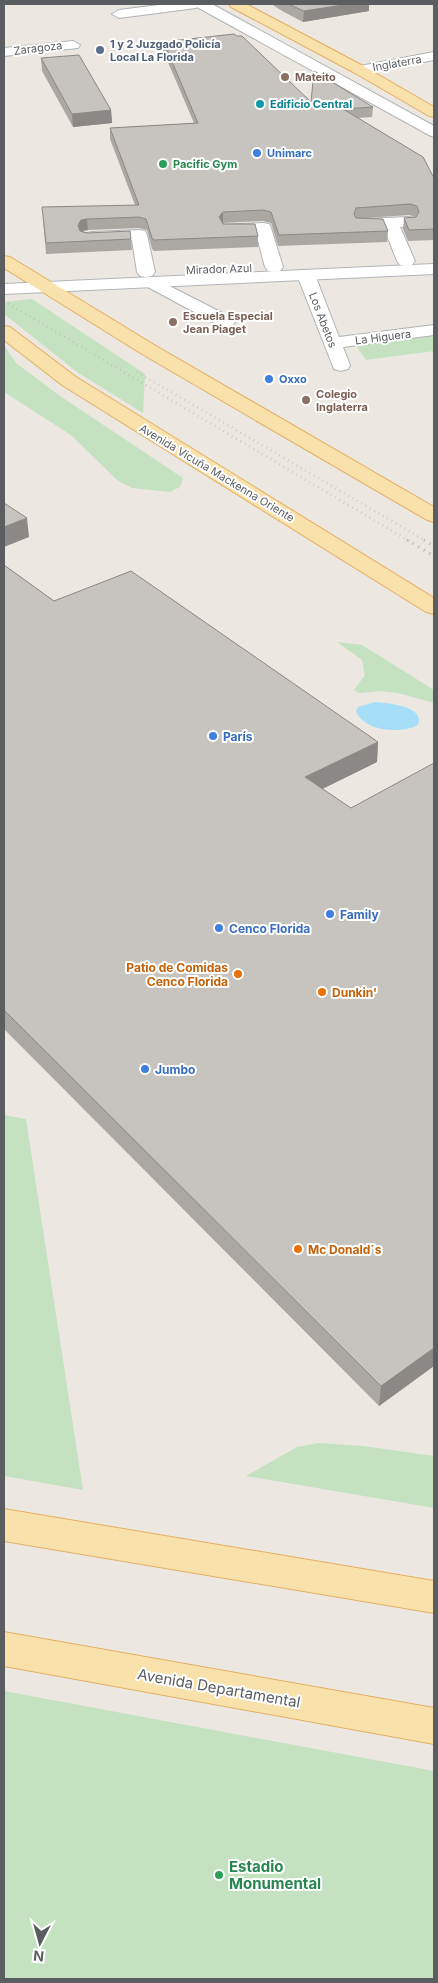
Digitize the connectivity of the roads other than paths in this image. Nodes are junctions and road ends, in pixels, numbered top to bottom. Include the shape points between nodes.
1 (196, 4) edge
2 (202, 4) edge
3 (236, 4) edge
4 (119, 14) dead end
5 (72, 44) dead end
6 (4, 52) edge
7 (434, 56) edge
8 (319, 67) junction
9 (360, 70) junction
10 (434, 113) edge
11 (434, 132) edge
12 (409, 222) edge
13 (390, 223) junction
14 (363, 224) edge
15 (229, 229) edge
16 (88, 237) edge
17 (434, 260) edge
18 (4, 261) edge
19 (406, 261) junction
20 (274, 267) junction
21 (434, 269) edge
22 (306, 275) junction
23 (149, 277) junction
24 (4, 278) edge
25 (36, 282) junction
26 (4, 289) edge
27 (226, 322) dead end
28 (434, 330) edge
29 (4, 331) edge
30 (332, 343) junction
31 (341, 365) dead end
32 (434, 516) edge
33 (434, 607) edge
34 (4, 1525) edge
35 (434, 1597) edge
36 (4, 1649) edge
37 (434, 1726) edge

1 - 4 street
2 - 8 street
3 - 9 main road
5 - 6 street, Zaragoza
7 - 9 street, Inglaterra
8 - 10 main road
8 - 11 street
9 - 10 main road
12 - 13 street
13 - 14 street
13 - 19 street
15 - 20 street via 263,228
16 - 23 street via 139,235
17 - 19 street, Mirador Azul
18 - 25 main road
19 - 20 street, Mirador Azul
20 - 23 street, Mirador Azul
21 - 22 street, Mirador Azul
22 - 23 street, Mirador Azul
22 - 30 street, Los Abetos
23 - 25 street, Mirador Azul
23 - 27 street
24 - 25 street, Mirador Azul
25 - 26 street, Mirador Azul
25 - 32 main road
28 - 30 street, La Higuera
29 - 33 main road, Avenida Vicuña Mackenna Oriente via 68,381
30 - 31 street, Los Abetos
34 - 35 main road
36 - 37 main road, Avenida Departamental

